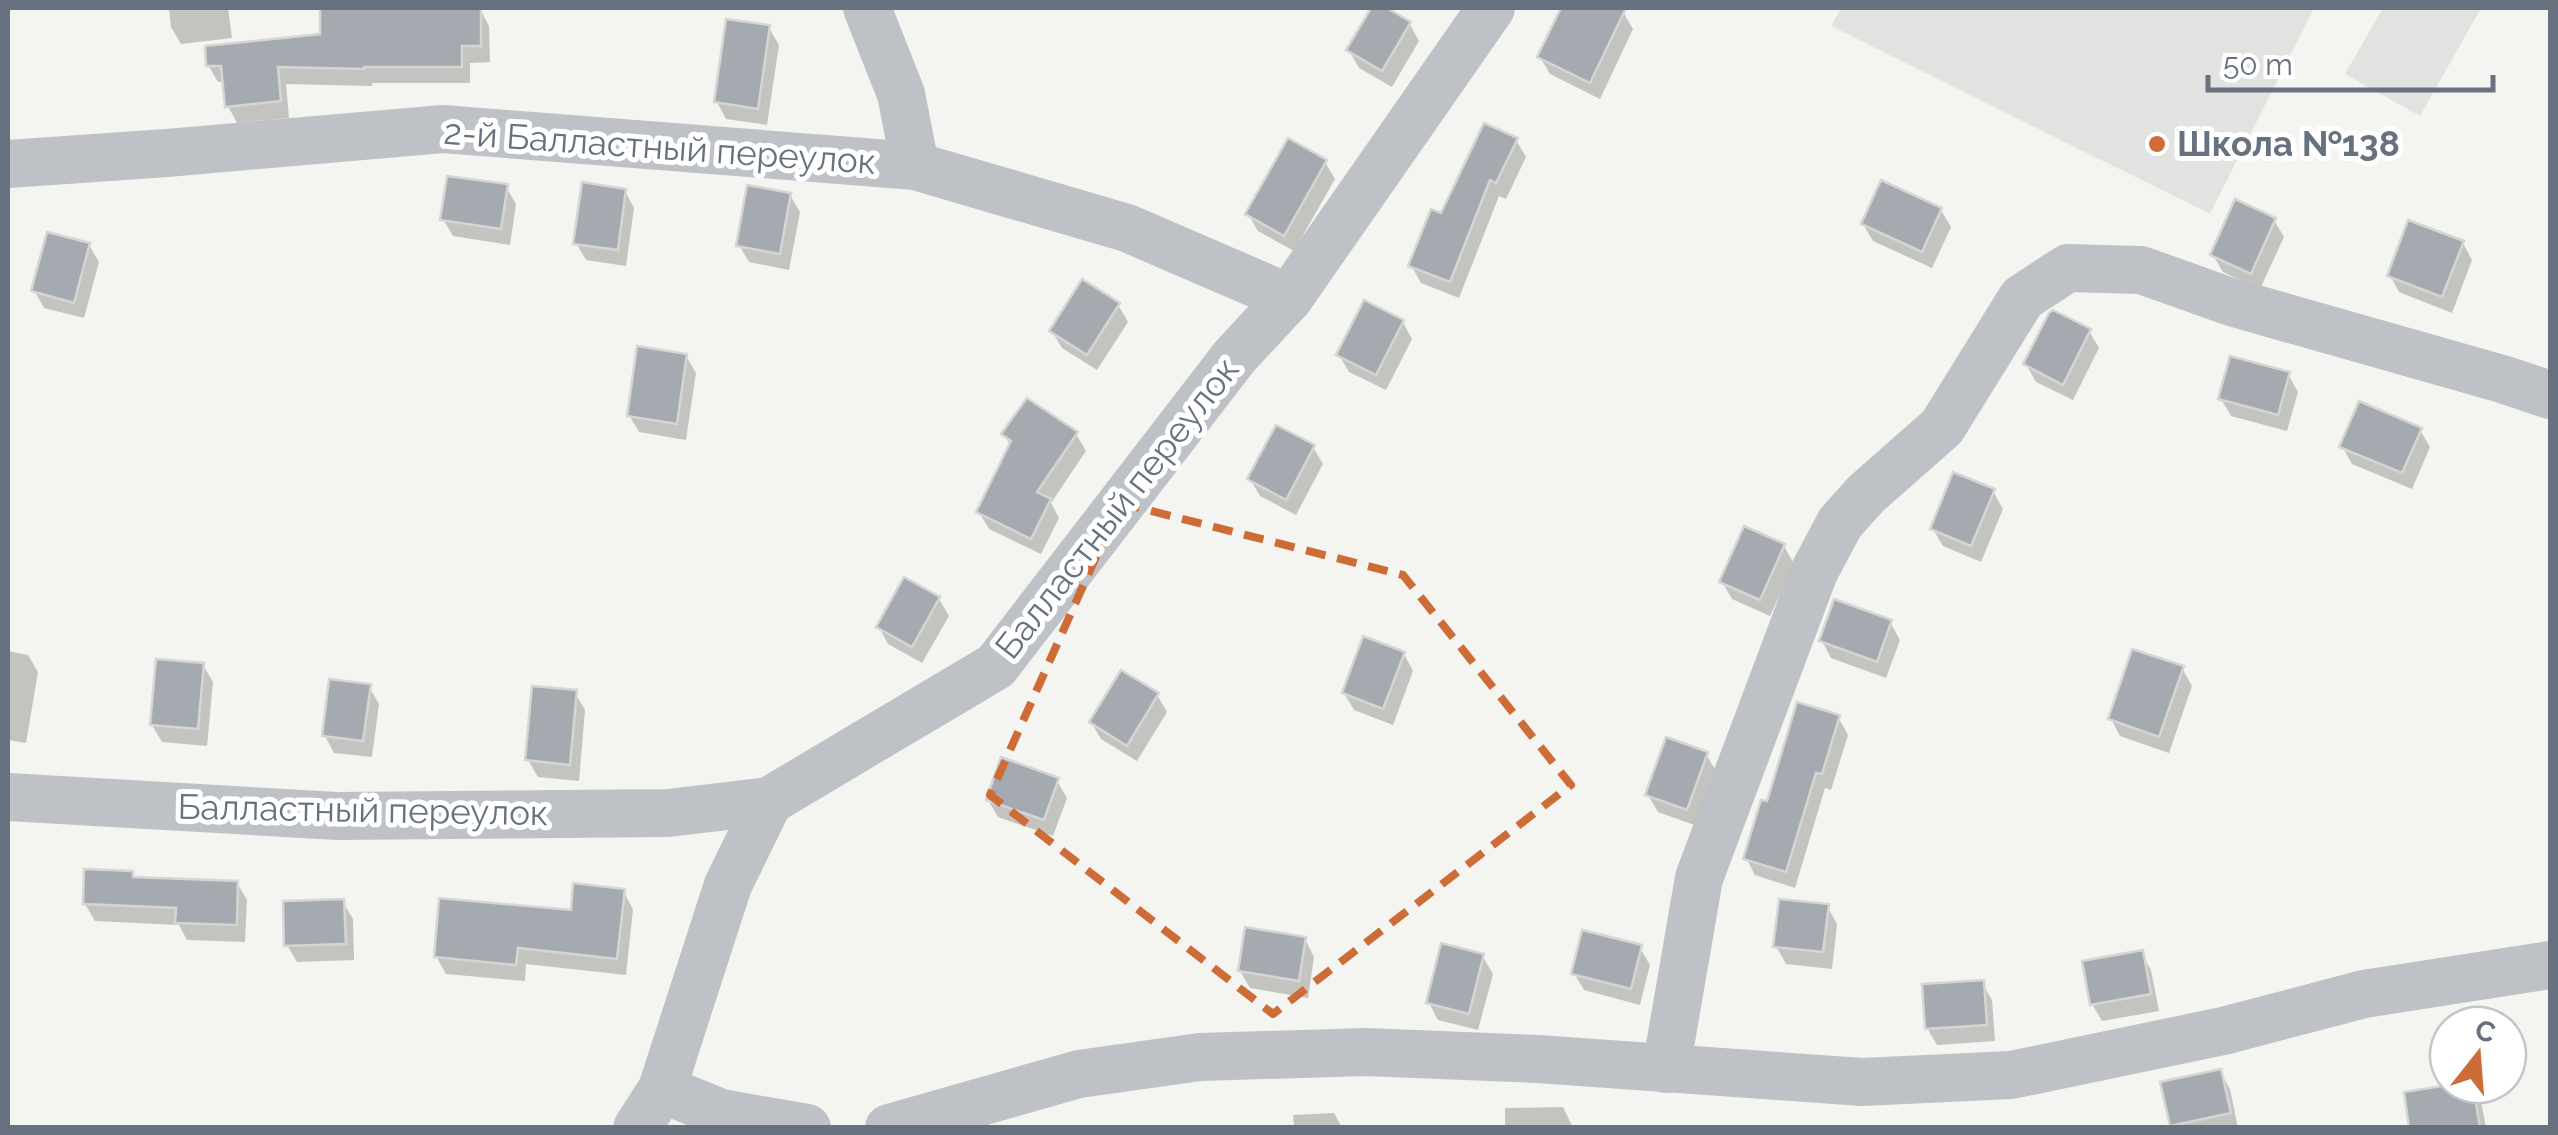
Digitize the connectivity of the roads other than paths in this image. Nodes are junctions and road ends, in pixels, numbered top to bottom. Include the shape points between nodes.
1 (867, 8) edge
2 (1491, 8) edge
3 (8, 164) edge
4 (915, 166) junction
5 (1290, 298) junction
6 (2550, 395) edge
7 (8, 797) edge
8 (769, 801) junction
9 (2550, 965) edge
10 (1666, 1068) junction
11 (650, 1108) edge
12 (807, 1128) edge
13 (889, 1128) edge

1 - 4 street via 901,94
2 - 5 street, Балластный переулок
3 - 4 street, 2-й Балластный переулок via 442,129
4 - 5 street, 2-й Балластный переулок via 1127,228
5 - 8 street, Балластный переулок via 1236,356 996,666
6 - 10 street via 2141,270 2068,268 2022,298 1942,428 1840,522 1814,572 1699,878
7 - 8 street, Балластный переулок via 336,816 668,813
8 - 11 street via 728,885
9 - 10 street via 2364,994 2010,1075 1862,1082
10 - 13 street via 1366,1052 1200,1057 1080,1074
11 - 12 street

